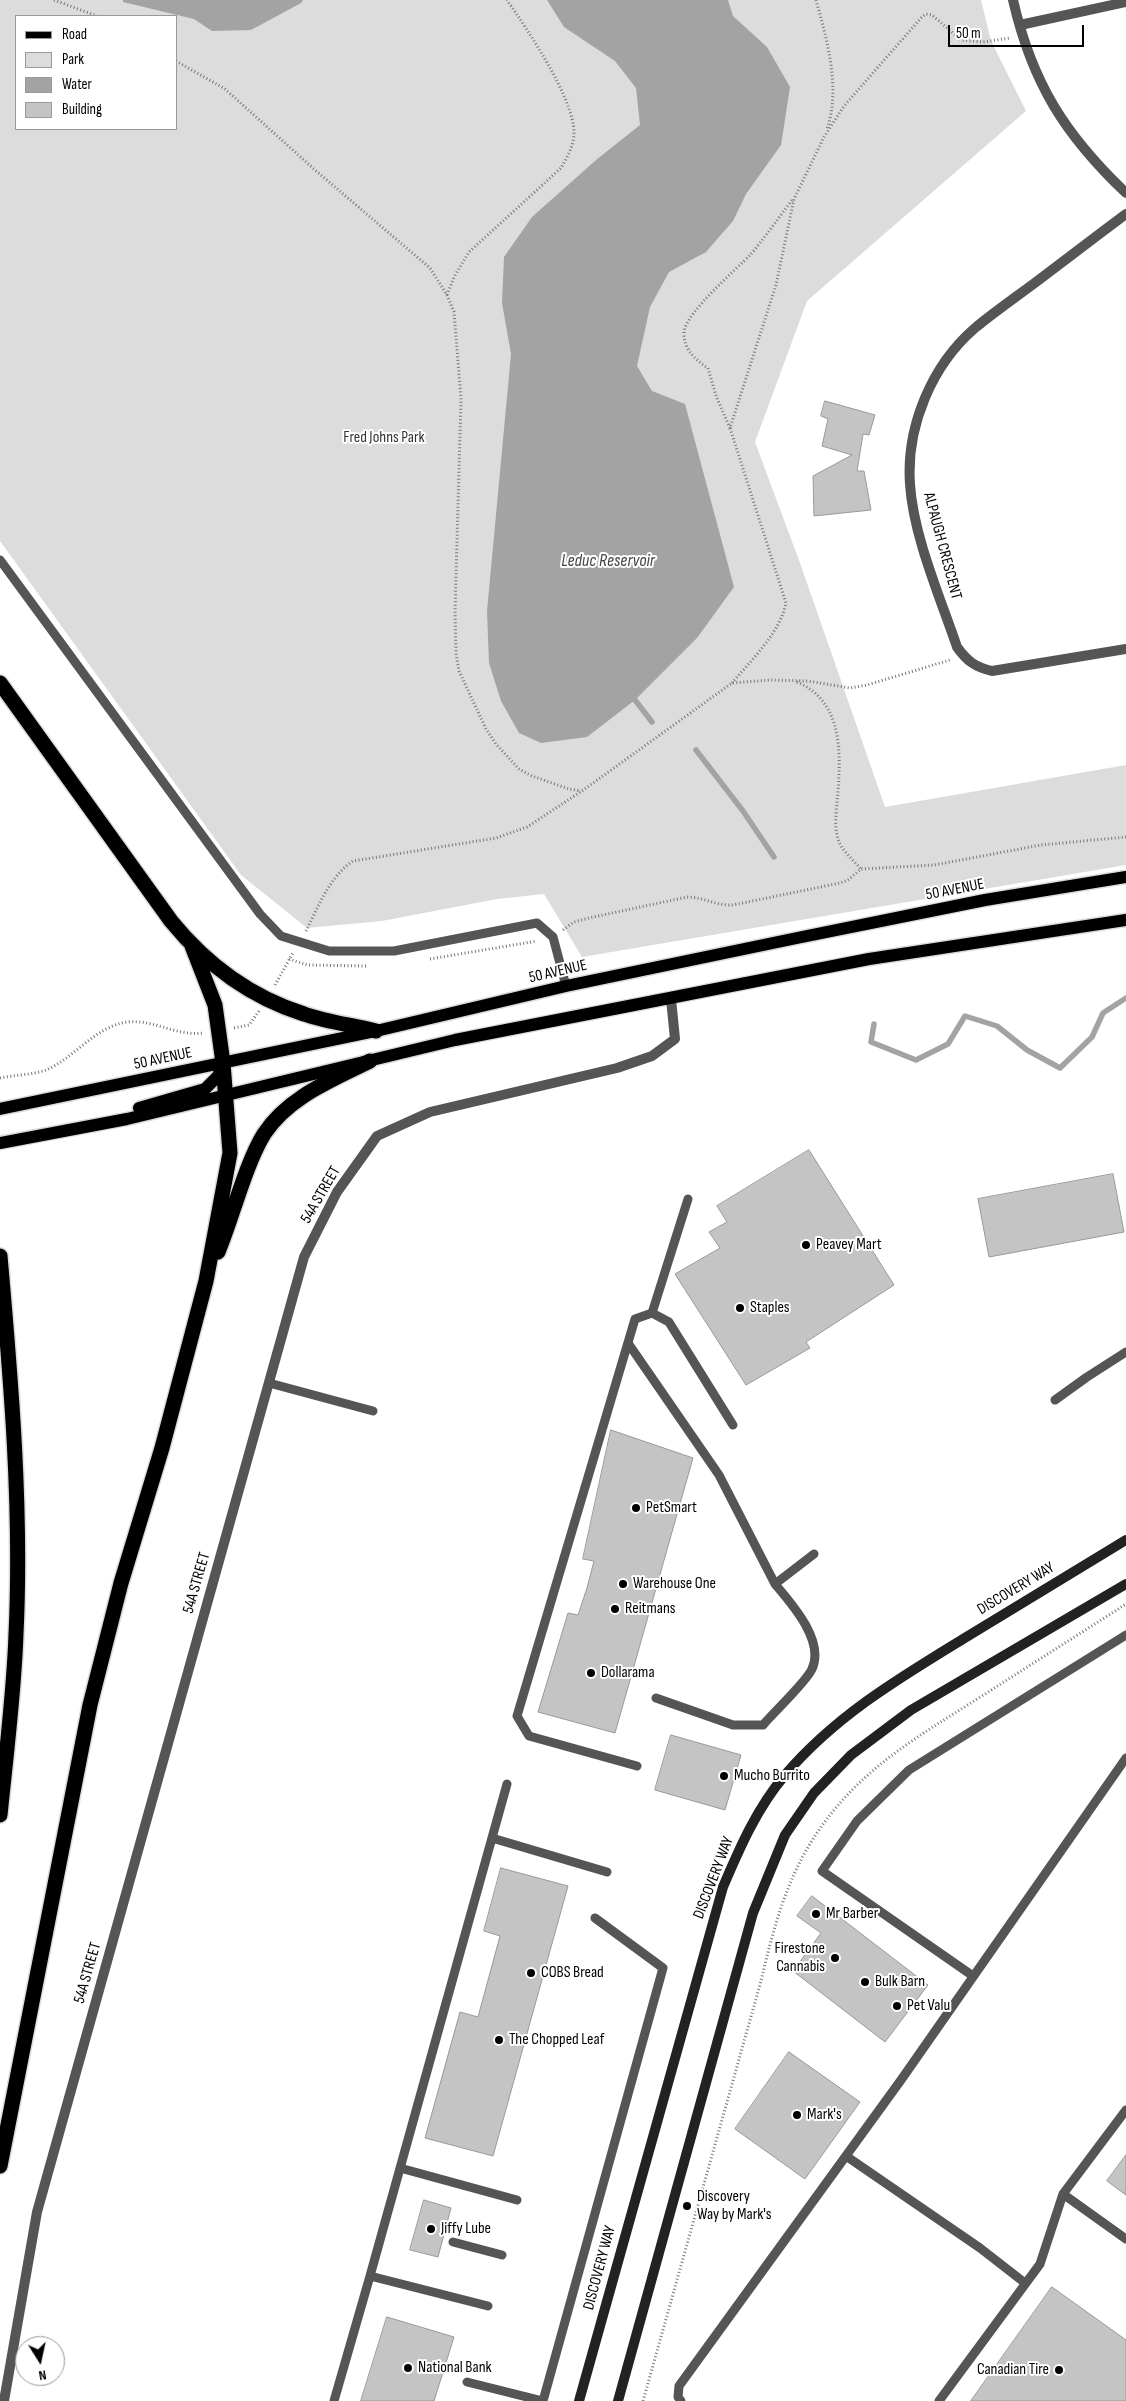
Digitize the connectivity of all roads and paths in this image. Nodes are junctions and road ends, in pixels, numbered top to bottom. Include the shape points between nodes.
1 (54, 0) edge
2 (507, 0) edge
3 (816, 0) edge
4 (1013, 0) edge
5 (1126, 2) edge
6 (95, 15) edge
7 (1020, 25) junction
8 (1023, 37) junction
9 (178, 62) edge
10 (824, 137) junction
11 (1126, 194) edge
12 (794, 199) junction
13 (1126, 214) edge
14 (447, 295) junction
15 (730, 428) junction
16 (0, 560) edge
17 (1126, 649) edge
18 (963, 656) junction
19 (794, 681) junction
20 (0, 683) edge
21 (732, 683) junction
22 (582, 791) junction
23 (1126, 837) edge
24 (861, 868) junction
25 (1126, 877) edge
26 (1126, 920) edge
27 (553, 937) junction
28 (300, 942) junction
29 (192, 946) junction
30 (566, 986) junction
31 (671, 999) junction
32 (267, 1000) junction
33 (219, 1031) junction
34 (376, 1031) junction
35 (370, 1061) junction
36 (223, 1062) junction
37 (0, 1078) edge
38 (226, 1096) junction
39 (0, 1109) edge
40 (63, 1132) junction
41 (0, 1143) edge
42 (688, 1199) dead end
43 (0, 1256) edge
44 (206, 1281) junction
45 (652, 1313) junction
46 (628, 1343) junction
47 (1126, 1352) edge
48 (269, 1383) junction
49 (1055, 1400) dead end
50 (373, 1410) dead end
51 (733, 1425) dead end
52 (1126, 1540) edge
53 (814, 1554) dead end
54 (775, 1584) junction
55 (1126, 1584) edge
56 (1126, 1604) edge
57 (1126, 1635) edge
58 (656, 1698) dead end
59 (1126, 1758) edge
60 (637, 1766) dead end
61 (507, 1784) dead end
62 (0, 1815) edge
63 (492, 1838) junction
64 (607, 1872) dead end
65 (595, 1918) dead end
66 (973, 1976) junction
67 (1126, 2110) edge
68 (846, 2156) junction
69 (0, 2166) edge
70 (400, 2168) junction
71 (1063, 2194) junction
72 (517, 2200) dead end
73 (1126, 2239) edge
74 (453, 2242) dead end
75 (502, 2255) dead end
76 (370, 2276) junction
77 (1025, 2283) junction
78 (488, 2306) dead end
79 (467, 2382) dead end
80 (4, 2401) edge
81 (334, 2401) edge
82 (579, 2401) edge
83 (618, 2401) edge
84 (644, 2401) edge
85 (681, 2401) edge
86 (939, 2401) edge

1 - 6 path
2 - 14 path via 542,53 568,105 574,133 569,154 561,168 469,252
3 - 10 path via 826,37 833,94 832,114
4 - 7 street
5 - 7 street
7 - 8 street
8 - 10 path via 983,42 961,40 938,18 926,14 844,106
8 - 11 street via 1038,78 1054,108 1095,163
9 - 14 path via 226,89 430,268
10 - 12 path
12 - 15 path via 776,285
12 - 15 path via 751,253 698,307 684,330 694,359 708,368
13 - 18 street, ALPAUGH CRESCENT via 974,329 933,380 920,411 911,452 910,484 915,513 956,647
14 - 22 path via 454,312 461,399 456,604 459,671 486,729 519,769
15 - 21 path via 786,603 774,631
16 - 28 lane via 260,914 282,936
17 - 18 street, ALPAUGH CRESCENT via 992,672 978,668
18 - 19 path via 850,688
19 - 21 path
19 - 24 path via 817,693 836,727 839,842
20 - 29 highway
21 - 22 path
22 - 28 path via 514,833 353,861 334,878
23 - 24 path via 1041,845 934,865
24 - 27 path via 840,883 733,905 687,897 589,918 574,922
25 - 30 main road, 50 AVENUE via 985,900
26 - 31 main road via 869,959
27 - 28 lane via 537,923 394,950 329,951
27 - 30 lane
28 - 32 path
29 - 32 highway via 225,974
29 - 33 highway via 215,1005
30 - 34 main road, 50 AVENUE
31 - 35 main road via 455,1040
31 - 48 street, 54A STREET via 675,1039 652,1056 617,1068 430,1112 377,1136 337,1192 304,1257
32 - 33 path via 249,1025
32 - 34 highway via 305,1014
33 - 36 highway
33 - 37 path via 196,1034 129,1022 99,1034 46,1070
34 - 36 main road, 50 AVENUE
35 - 38 main road
35 - 44 highway via 296,1101 264,1134
36 - 38 highway
36 - 39 main road, 50 AVENUE
36 - 40 main road via 218,1076 205,1089
38 - 40 main road
38 - 44 highway via 230,1153
40 - 41 main road
42 - 45 lane
43 - 62 highway via 13,1404 17,1505 16,1634
44 - 69 highway via 90,1705
45 - 46 lane via 635,1319
45 - 51 lane via 669,1322
46 - 54 lane via 719,1475
46 - 60 lane via 517,1716 529,1736
47 - 49 lane
48 - 50 lane
48 - 80 street, 54A STREET via 37,2212
52 - 82 street, DISCOVERY WAY via 868,1698 815,1743 765,1802 723,1887
53 - 54 lane
54 - 58 lane via 799,1612 811,1636 816,1658 812,1671 764,1725 733,1725
55 - 83 street via 911,1710 867,1741 829,1775 786,1835 753,1913
56 - 84 path via 885,1759 838,1804 815,1836 798,1866 774,1925
57 - 66 lane via 909,1770 857,1821 822,1871
59 - 66 lane
61 - 63 lane
63 - 64 lane
63 - 70 lane
65 - 79 lane via 663,1968 543,2401
66 - 68 lane
67 - 71 lane
68 - 77 lane via 980,2248
68 - 85 lane via 679,2386 678,2398
70 - 72 lane
70 - 76 lane
71 - 73 lane
71 - 77 lane via 1040,2264
74 - 75 lane
76 - 78 lane
76 - 81 lane
77 - 86 lane

